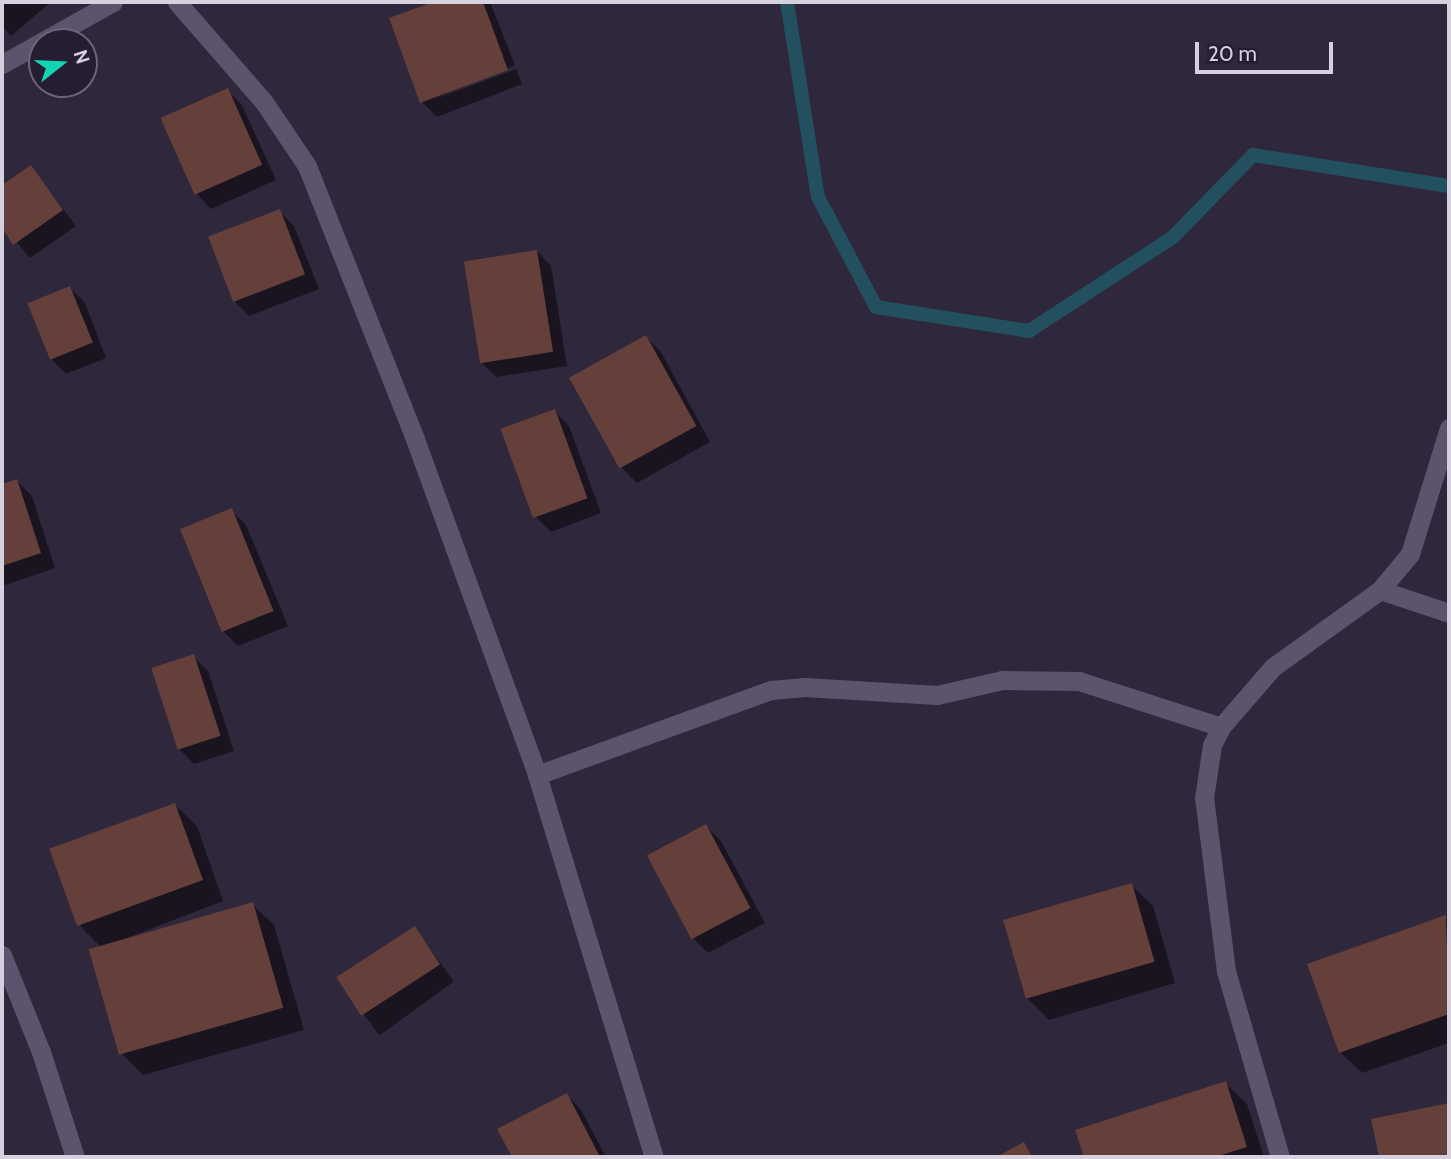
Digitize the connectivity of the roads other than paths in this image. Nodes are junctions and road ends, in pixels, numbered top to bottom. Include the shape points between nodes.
1 (113, 2) edge
2 (177, 2) edge
3 (2, 64) edge
4 (1449, 428) edge
5 (1380, 590) junction
6 (1449, 613) edge
7 (1221, 727) junction
8 (537, 775) junction
9 (2, 955) edge
10 (75, 1157) edge
11 (653, 1157) edge
12 (1280, 1157) edge

1 - 3 street
2 - 8 street via 264,102 307,166 415,439
4 - 5 street via 1410,554
5 - 6 street
5 - 7 street via 1273,667
7 - 8 street via 1079,681 1002,680 937,695 805,687 771,690
7 - 12 street via 1212,745 1204,798 1226,971
8 - 11 street
9 - 10 street via 41,1052

